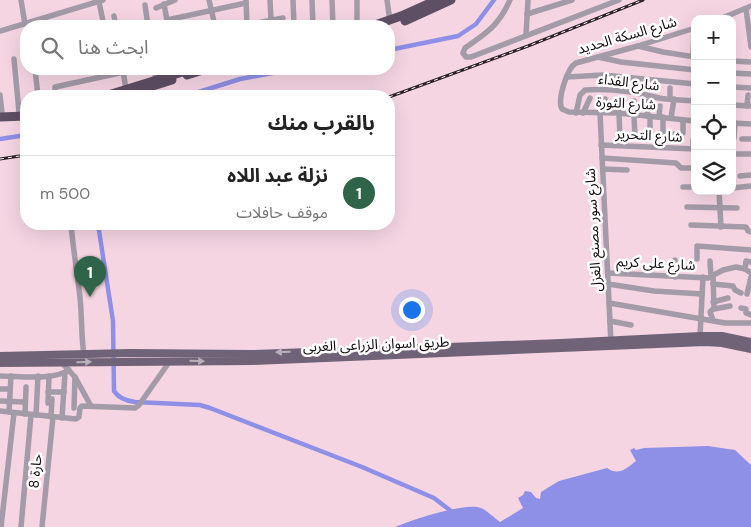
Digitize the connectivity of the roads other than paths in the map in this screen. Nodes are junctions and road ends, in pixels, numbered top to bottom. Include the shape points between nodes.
1 (21, 0) edge
2 (102, 0) edge
3 (175, 0) edge
4 (209, 0) edge
5 (270, 0) edge
6 (292, 0) edge
7 (312, 0) edge
8 (332, 0) edge
9 (356, 0) edge
10 (387, 0) edge
11 (437, 0) edge
12 (451, 0) edge
13 (510, 0) edge
14 (528, 0) edge
15 (572, 0) edge
16 (619, 0) edge
17 (246, 2) edge
18 (164, 4) junction
19 (421, 4) edge
20 (145, 5) dead end
21 (156, 8) dead end
22 (748, 8) edge
23 (212, 11) junction
24 (527, 14) junction
25 (732, 15) edge
26 (114, 16) dead end
27 (283, 18) dead end
28 (24, 20) edge
29 (37, 20) edge
30 (104, 20) edge
31 (115, 20) edge
32 (147, 20) edge
33 (167, 20) edge
34 (178, 20) edge
35 (214, 20) edge
36 (244, 20) edge
37 (271, 20) joint
38 (294, 20) edge
39 (312, 20) edge
40 (333, 20) edge
41 (356, 20) edge
42 (389, 20) edge
43 (395, 20) edge
44 (395, 22) edge
45 (20, 25) edge
46 (691, 29) edge
47 (0, 31) edge
48 (526, 35) junction
49 (638, 46) junction
50 (751, 47) edge
51 (596, 56) junction
52 (691, 57) edge
53 (14, 59) dead end
54 (736, 61) edge
55 (751, 62) edge
56 (691, 70) edge
57 (736, 73) edge
58 (751, 74) edge
59 (36, 75) edge
60 (101, 75) edge
61 (123, 75) edge
62 (154, 75) edge
63 (174, 75) edge
64 (182, 75) edge
65 (567, 77) junction
66 (154, 82) junction
67 (691, 84) edge
68 (736, 87) edge
69 (670, 88) dead end
70 (751, 88) edge
71 (37, 90) edge
72 (55, 90) edge
73 (123, 90) edge
74 (131, 90) edge
75 (20, 91) edge
76 (0, 95) edge
77 (748, 95) dead end
78 (590, 98) dead end
79 (604, 98) dead end
80 (740, 98) dead end
81 (672, 99) junction
82 (619, 100) dead end
83 (634, 101) dead end
84 (691, 101) edge
85 (648, 102) dead end
86 (660, 106) dead end
87 (736, 106) edge
88 (739, 106) junction
89 (749, 106) edge
90 (20, 113) edge
91 (576, 113) junction
92 (583, 113) junction
93 (601, 113) junction
94 (619, 113) junction
95 (1, 114) edge
96 (633, 114) junction
97 (648, 116) junction
98 (661, 117) junction
99 (671, 118) junction
100 (684, 120) junction
101 (691, 121) edge
102 (736, 123) edge
103 (751, 124) edge
104 (674, 134) dead end
105 (620, 138) dead end
106 (635, 138) dead end
107 (650, 139) dead end
108 (742, 139) dead end
109 (751, 139) edge
110 (663, 140) dead end
111 (601, 145) junction
112 (691, 149) edge
113 (736, 154) edge
114 (751, 154) edge
115 (602, 158) junction
116 (691, 168) edge
117 (602, 169) junction
118 (627, 170) dead end
119 (751, 175) edge
120 (740, 176) dead end
121 (751, 186) edge
122 (683, 187) dead end
123 (691, 187) edge
124 (736, 188) edge
125 (719, 195) edge
126 (687, 207) dead end
127 (720, 208) junction
128 (737, 208) dead end
129 (691, 225) dead end
130 (721, 227) junction
131 (72, 230) edge
132 (751, 232) edge
133 (751, 250) edge
134 (698, 259) dead end
135 (676, 260) dead end
136 (710, 261) dead end
137 (751, 262) edge
138 (745, 269) junction
139 (608, 273) junction
140 (751, 273) edge
141 (675, 277) junction
142 (751, 277) edge
143 (703, 278) junction
144 (712, 279) junction
145 (608, 284) junction
146 (702, 294) junction
147 (728, 298) dead end
148 (609, 303) junction
149 (714, 305) junction
150 (730, 306) dead end
151 (740, 308) dead end
152 (751, 315) edge
153 (701, 318) junction
154 (713, 320) junction
155 (610, 321) junction
156 (751, 323) edge
157 (631, 325) dead end
158 (700, 336) junction
159 (722, 339) junction
160 (751, 342) edge
161 (611, 343) junction
162 (751, 349) edge
163 (84, 355) junction
164 (0, 356) edge
165 (131, 357) junction
166 (109, 358) junction
167 (251, 358) junction
168 (170, 361) junction
169 (0, 363) edge
170 (62, 363) junction
171 (67, 371) junction
172 (0, 376) edge
173 (10, 376) junction
174 (22, 376) junction
175 (38, 376) junction
176 (49, 376) junction
177 (75, 377) junction
178 (24, 387) junction
179 (37, 387) junction
180 (0, 389) edge
181 (10, 389) junction
182 (50, 392) junction
183 (64, 392) junction
184 (0, 401) edge
185 (10, 402) junction
186 (23, 402) junction
187 (36, 403) junction
188 (50, 403) junction
189 (91, 406) junction
190 (63, 408) junction
191 (77, 408) junction
192 (0, 412) edge
193 (12, 413) junction
194 (30, 415) junction
195 (0, 416) edge
196 (52, 417) junction
197 (62, 418) junction
198 (1, 527) edge
199 (21, 527) edge
200 (42, 527) edge

1 - 28 street
2 - 29 street
2 - 30 street
3 - 18 street
4 - 23 street
5 - 37 street
6 - 38 street
7 - 39 street
8 - 40 street
9 - 41 street
10 - 42 street
11 - 19 highway
12 - 44 highway
13 - 48 street via 496,25 465,48 463,53 471,57
14 - 24 street
15 - 24 street
16 - 48 street
17 - 23 street
17 - 36 street
18 - 21 street
18 - 33 street
19 - 43 highway
20 - 32 street
22 - 25 street
22 - 50 street
23 - 34 street
23 - 35 street
24 - 48 street
26 - 31 street
27 - 37 street
45 - 47 street
46 - 49 street, شارع السكة الحديد
49 - 51 street, شارع السكة الحديد
49 - 52 street
51 - 56 street
51 - 65 street, شارع السكة الحديد via 576,62
53 - 75 street
54 - 55 street
57 - 58 street
59 - 71 street
60 - 72 street via 55,87
61 - 73 street
62 - 66 street
63 - 66 highway
64 - 66 highway
65 - 67 street via 603,74
65 - 91 street, شارع الثورة via 560,104 564,110
66 - 74 highway
68 - 70 street
69 - 81 street
76 - 95 street
77 - 89 street
78 - 92 street
79 - 93 street, شارع سور مصنع الغزل
80 - 88 street
81 - 84 street, شارع الفداء
81 - 91 street, شارع الفداء via 585,90 580,95
81 - 99 street
82 - 94 street
83 - 96 street
85 - 97 street
86 - 98 street
87 - 88 street
88 - 89 street
90 - 95 highway
91 - 92 street, شارع الثورة
92 - 93 street, شارع الثورة
93 - 94 street, شارع الثورة
93 - 111 street, شارع سور مصنع الغزل
94 - 96 street, شارع الثورة
94 - 105 street
96 - 97 street, شارع الثورة
96 - 106 street
97 - 98 street, شارع الثورة
97 - 107 street
98 - 99 street, شارع الثورة
98 - 110 street
99 - 100 street, شارع الثورة
100 - 101 street, شارع الثورة
100 - 104 street via 683,133
102 - 103 street
108 - 109 street
111 - 112 street, شارع التحرير
111 - 115 street, شارع سور مصنع الغزل
113 - 114 street
115 - 116 street via 676,163 681,168
115 - 117 street, شارع سور مصنع الغزل
117 - 118 street
117 - 139 street, شارع سور مصنع الغزل
119 - 120 street
121 - 124 street
122 - 123 street
125 - 127 street
126 - 127 street
127 - 128 street
127 - 130 street
129 - 130 street
130 - 132 street via 746,227
131 - 163 street
133 - 134 street via 697,246
135 - 141 street
136 - 144 street
137 - 138 street via 746,262
138 - 140 street
138 - 144 street via 733,267 719,271
139 - 141 street, شارع على كريم
139 - 145 street, شارع سور مصنع الغزل
141 - 143 street, شارع على كريم
142 - 144 street via 744,293
143 - 144 street, شارع على كريم
143 - 146 street
144 - 149 street
145 - 146 street via 654,292
145 - 148 street, شارع سور مصنع الغزل
146 - 153 street
147 - 149 street
148 - 153 street
148 - 155 street, شارع سور مصنع الغزل
149 - 150 street
149 - 154 street via 710,312
151 - 152 street
153 - 154 street
153 - 158 street
154 - 156 street
155 - 157 street
155 - 161 street, شارع سور مصنع الغزل
158 - 159 main road, طريق اسوان الزراعى الغربى
158 - 161 main road, طريق اسوان الزراعى الغربى
159 - 160 main road, طريق اسوان الزراعى الغربى
159 - 161 main road, طريق اسوان الزراعى الغربى
159 - 162 main road, طريق اسوان الزراعى الغربى
161 - 167 main road, طريق اسوان الزراعى الغربى
163 - 164 main road, طريق اسوان الزراعى الغربى
163 - 166 main road, طريق اسوان الزراعى الغربى
165 - 166 main road, طريق اسوان الزراعى الغربى
165 - 167 main road, طريق اسوان الزراعى الغربى
165 - 168 main road, طريق اسوان الزراعى الغربى
170 -> 166 main road, طريق اسوان الزراعى الغربى
168 -> 167 main road, طريق اسوان الزراعى الغربى
168 - 189 street via 136,408
169 - 170 main road, طريق اسوان الزراعى الغربى
170 - 171 street
171 - 176 street
171 - 177 street
171 - 183 street
172 - 173 street
173 - 174 street
173 - 181 street
174 - 175 street
174 - 178 street
175 - 176 street
175 - 179 street
176 - 182 street, حارة 8
177 - 189 street
177 - 191 street
178 - 179 street
178 - 186 street
179 - 187 street
180 - 181 street
181 - 185 street
182 - 183 street
182 - 188 street, حارة 8
183 - 190 street
184 - 185 street
185 - 186 street
185 - 193 street
186 - 194 street
187 - 188 street
187 - 194 street
188 - 196 street, حارة 8
189 - 191 street
190 - 191 street
190 - 197 street
191 - 197 street via 80,415 77,419
192 - 193 street
192 - 195 street
193 - 194 street
193 - 198 street
194 - 196 street
194 - 199 street
196 - 197 street
196 - 200 street, حارة 8

